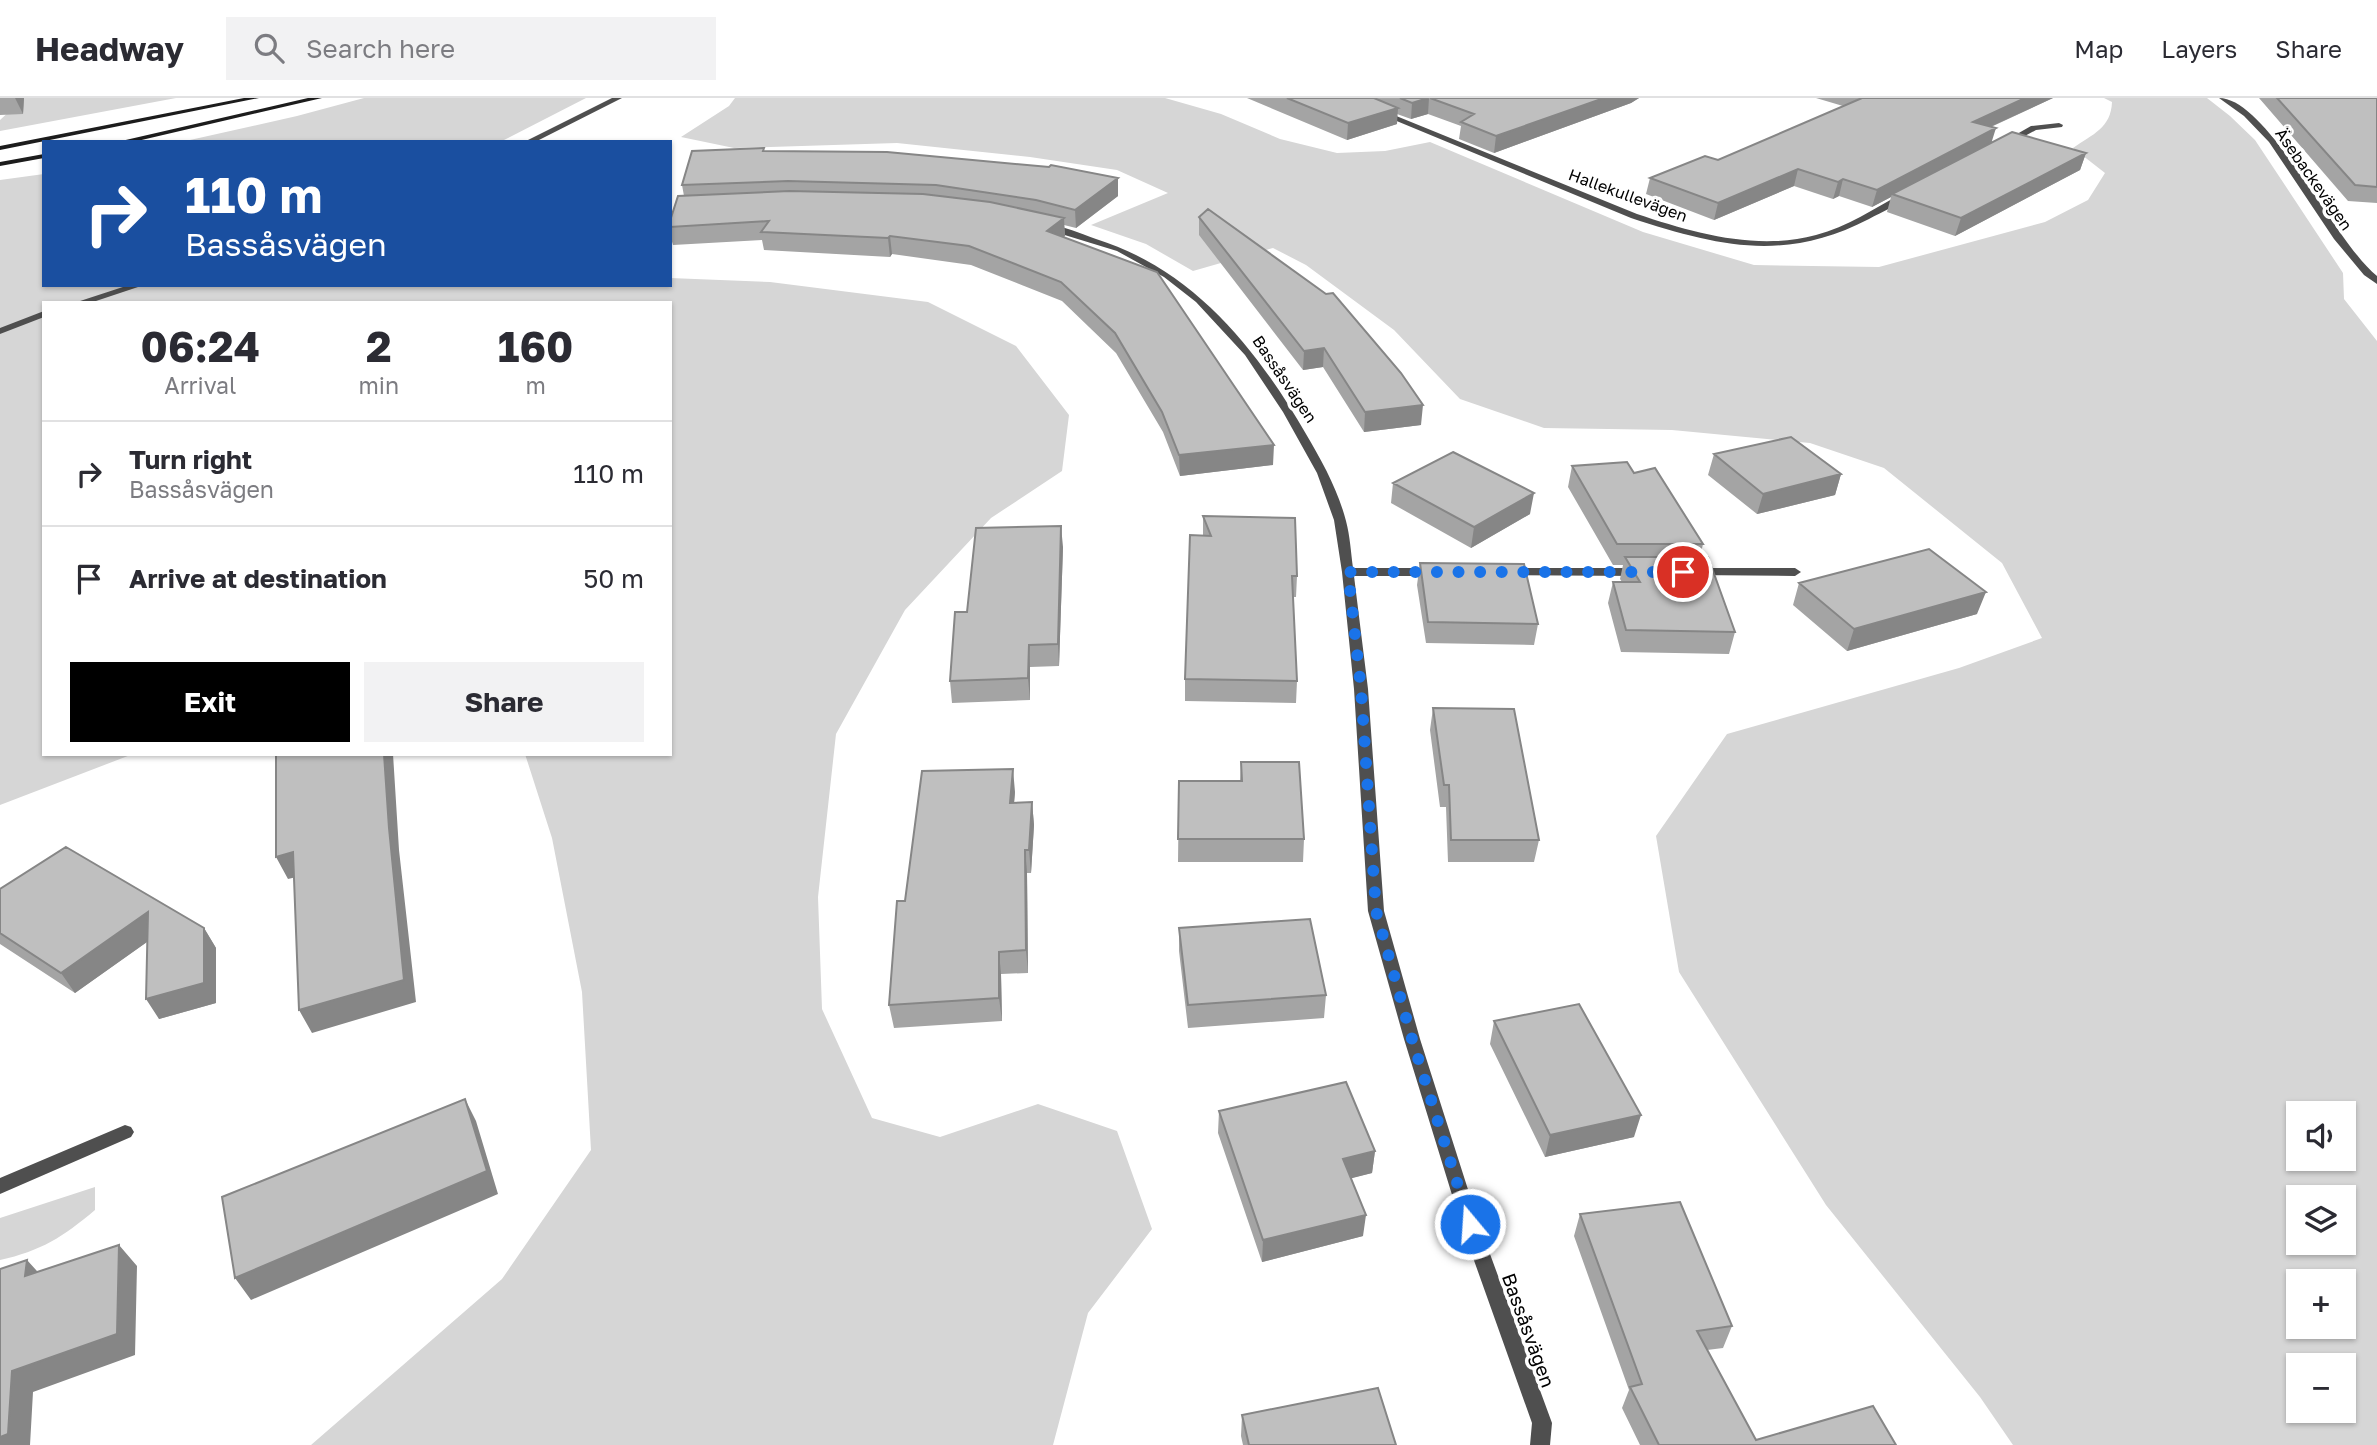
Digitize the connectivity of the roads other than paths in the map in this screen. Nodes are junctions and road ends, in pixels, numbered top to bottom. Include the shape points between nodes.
1 (255, 98) edge
2 (318, 98) edge
3 (618, 98) edge
4 (1345, 98) edge
5 (2223, 98) edge
6 (2059, 125) dead end
7 (130, 140) edge
8 (532, 140) edge
9 (1998, 147) edge
10 (0, 148) edge
11 (42, 156) edge
12 (0, 164) edge
13 (1914, 191) edge
14 (1031, 223) edge
15 (2377, 281) edge
16 (133, 287) edge
17 (86, 301) edge
18 (42, 315) edge
19 (0, 331) edge
20 (1348, 572) junction
21 (1446, 572) edge
22 (1488, 572) edge
23 (1655, 572) edge
24 (1683, 572) edge
25 (1795, 572) dead end
26 (125, 1132) dead end
27 (0, 1186) edge
28 (1540, 1445) edge

1 - 10 street
2 - 7 street
3 - 8 street
4 - 13 street, Hallekullevägen via 1634,216 1723,240 1759,243 1818,237
5 - 15 street, Äsebackevägen via 2272,140 2337,237
6 - 9 street via 2034,128
11 - 12 street
14 - 20 street, Bassåsvägen via 1119,249 1167,275 1199,300 1249,353 1323,472 1339,520
16 - 17 street
18 - 19 street
20 - 21 street
20 - 28 street, Bassåsvägen via 1376,911 1470,1224 1542,1423
22 - 23 street
24 - 25 street
26 - 27 street

